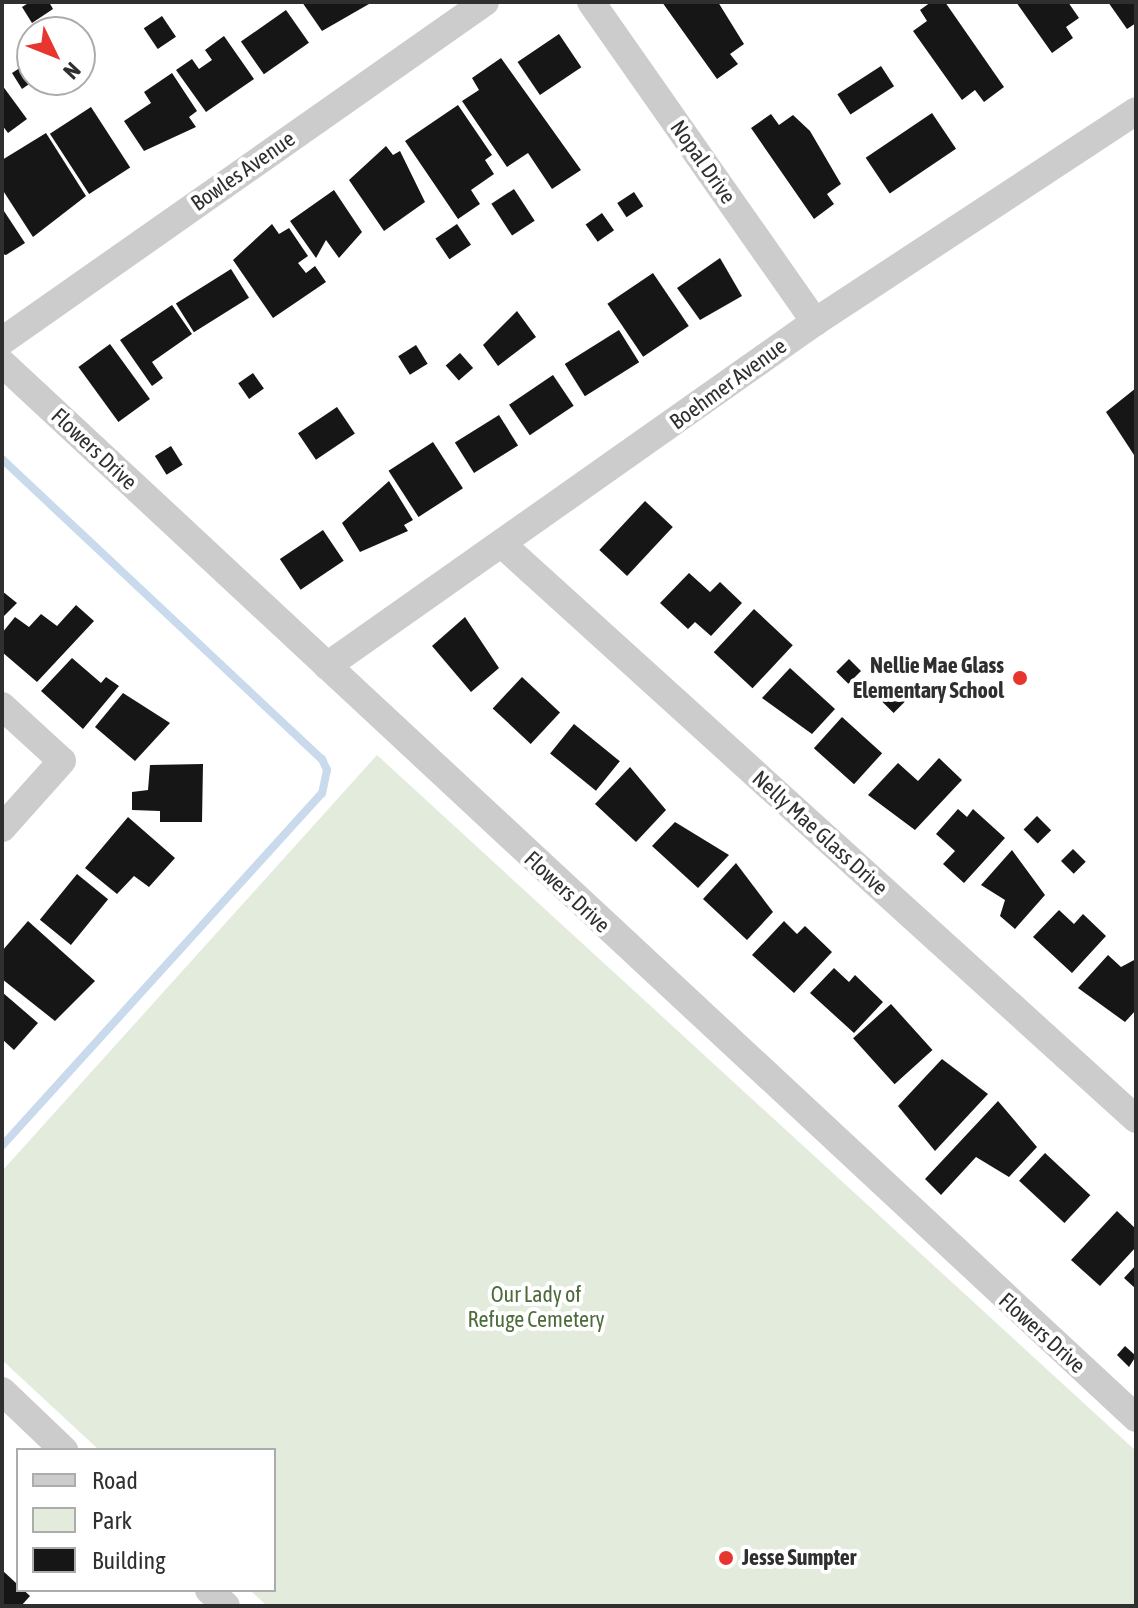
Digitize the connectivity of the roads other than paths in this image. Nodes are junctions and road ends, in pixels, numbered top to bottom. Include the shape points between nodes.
1 (485, 2) edge
2 (591, 2) edge
3 (1136, 111) edge
4 (815, 322) junction
5 (2, 341) edge
6 (2, 363) edge
7 (504, 546) junction
8 (327, 666) junction
9 (2, 706) edge
10 (2, 828) edge
11 (1136, 1119) edge
12 (2, 1391) edge
13 (1136, 1418) edge
14 (62, 1448) edge
15 (211, 1592) edge
16 (226, 1606) edge

1 - 5 street, Bowles Avenue
2 - 4 street, Nopal Drive
3 - 4 street, Boehmer Avenue
4 - 7 street, Boehmer Avenue
6 - 8 street, Flowers Drive
7 - 8 street, Boehmer Avenue
7 - 11 street, Nelly Mae Glass Drive
8 - 13 street, Flowers Drive
9 - 10 street via 62,761
12 - 14 street
15 - 16 street

